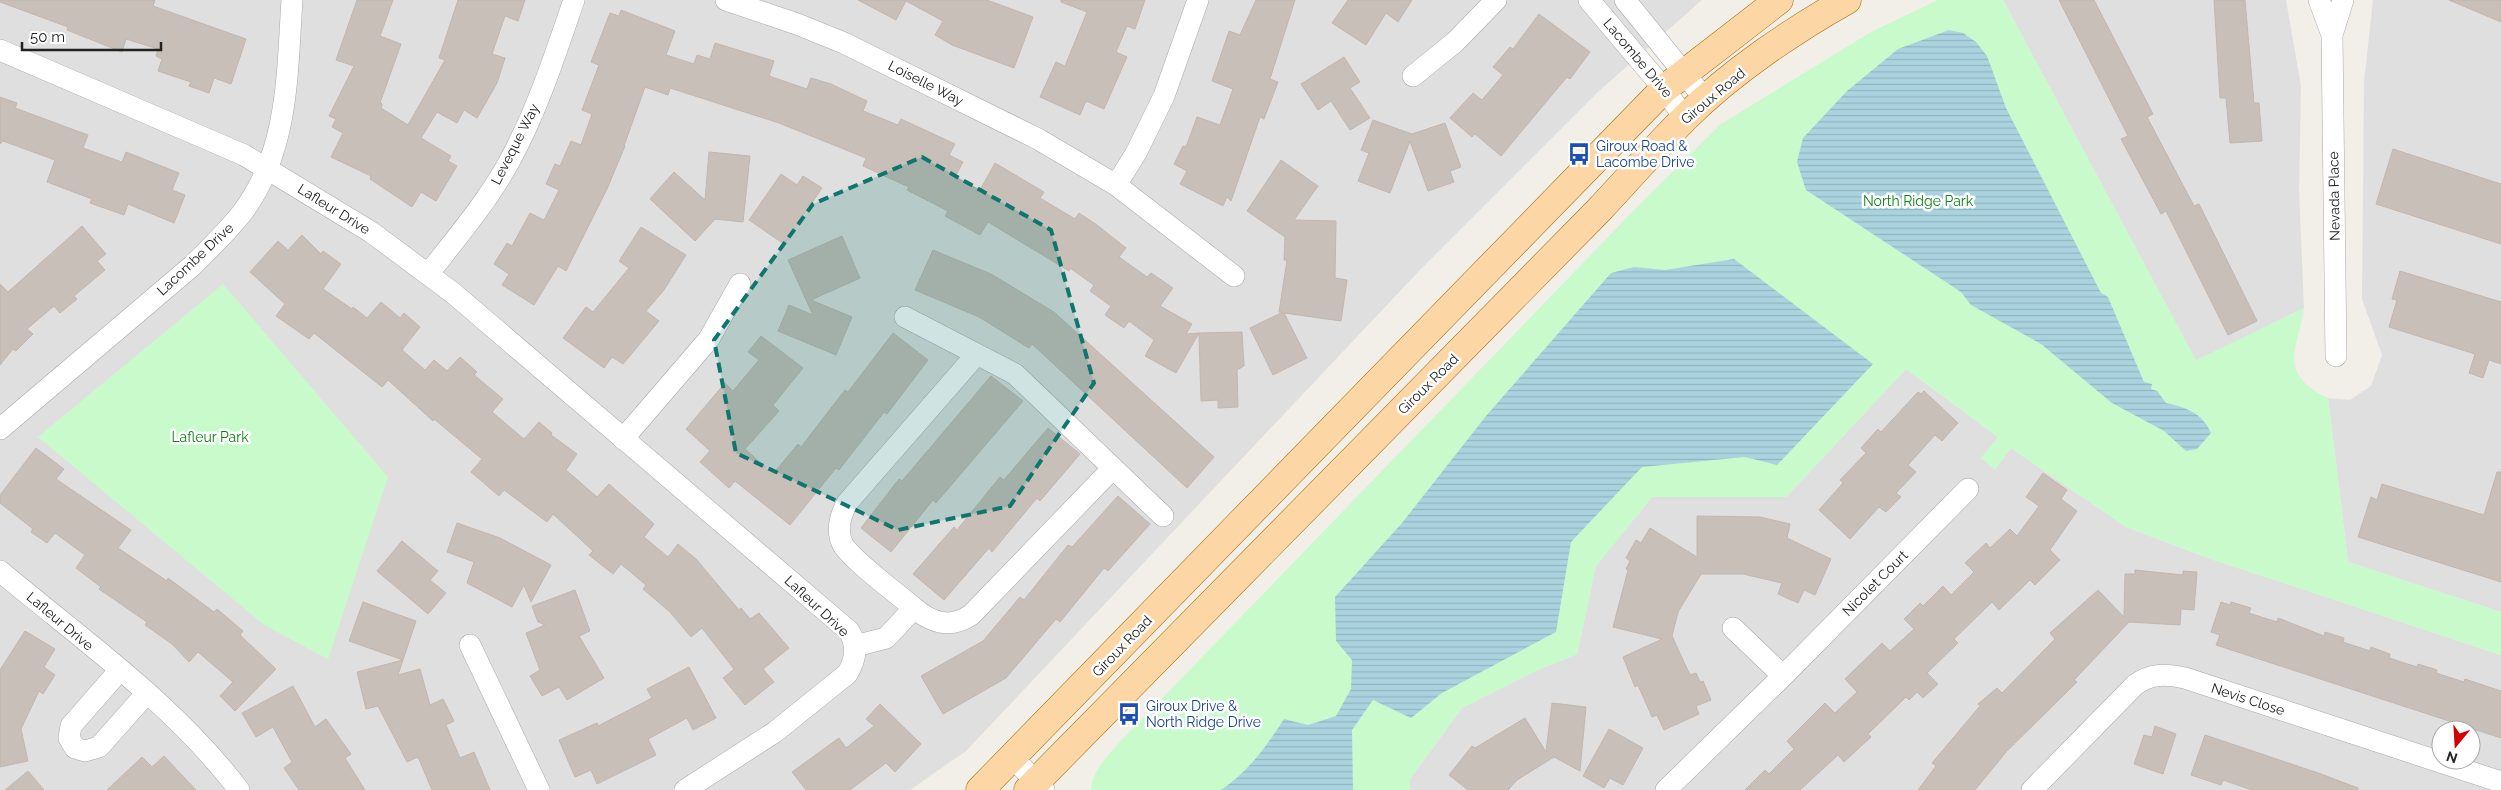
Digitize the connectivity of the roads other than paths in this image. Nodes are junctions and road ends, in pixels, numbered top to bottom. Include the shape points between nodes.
1 (292, 0) edge
2 (574, 0) edge
3 (726, 0) edge
4 (1198, 0) edge
5 (1496, 0) edge
6 (1589, 0) edge
7 (1625, 0) edge
8 (1779, 0) edge
9 (1847, 0) edge
10 (2319, 0) edge
11 (2343, 0) edge
12 (2332, 36) junction
13 (0, 50) edge
14 (1684, 71) junction
15 (1413, 76) dead end
16 (1664, 89) junction
17 (1705, 99) junction
18 (1685, 118) junction
19 (267, 168) junction
20 (1116, 185) junction
21 (429, 274) junction
22 (1234, 276) dead end
23 (740, 284) dead end
24 (905, 317) dead end
25 (976, 354) junction
26 (2336, 356) dead end
27 (0, 429) edge
28 (623, 439) junction
29 (1113, 468) junction
30 (1968, 489) dead end
31 (1163, 516) dead end
32 (0, 571) edge
33 (914, 608) junction
34 (1733, 628) dead end
35 (470, 645) dead end
36 (855, 646) junction
37 (119, 671) junction
38 (1783, 676) junction
39 (146, 694) junction
40 (1013, 758) junction
41 (2501, 782) edge
42 (1036, 787) edge
43 (239, 790) edge
44 (539, 790) edge
45 (684, 790) edge
46 (980, 790) edge
47 (1666, 790) edge
48 (2032, 790) edge

1 - 19 street, Lacombe Drive via 284,110
2 - 21 street, Leveque Way via 544,88 508,163 475,214
3 - 20 street, Loiselle Way via 811,29 865,53 1038,139
4 - 20 street via 1164,96
5 - 15 street via 1455,42
6 - 16 street, Lacombe Drive
7 - 14 street, Lacombe Drive
8 - 14 main road, Giroux Road
9 - 17 main road, Giroux Road via 1794,32
10 - 12 street, Nevada Place
11 - 12 street, Nevada Place
12 - 26 street, Nevada Place
13 - 19 street, Lafleur Drive via 244,155
14 - 16 main road, Giroux Road
14 - 17 street, Lacombe Drive
16 - 18 street, Lacombe Drive
16 - 40 main road, Giroux Road
17 - 18 main road, Giroux Road
18 - 42 main road, Giroux Road
19 - 21 street, Lafleur Drive via 372,232
19 - 27 street, Lacombe Drive via 250,201 192,266
20 - 22 street, Loiselle Way
21 - 28 street, Lafleur Drive
23 - 28 street via 709,339
24 - 25 street
25 - 29 street via 1015,374
25 - 33 street via 847,503 840,520 841,538 848,551
28 - 36 street, Lafleur Drive via 849,631
29 - 31 street
29 - 33 street via 964,620 948,624 925,617
30 - 38 street, Nicolet Court
32 - 37 street, Lafleur Drive
33 - 36 street via 886,638
34 - 38 street
35 - 44 street
36 - 45 street, Lafleur Drive via 853,663 838,682 775,732
37 - 39 street, Lafleur Drive
37 - 39 street via 71,726 69,738 75,748 85,751 100,747
38 - 47 street, Nicolet Court
39 - 43 street, Lafleur Drive via 189,733
40 - 42 street
40 - 46 main road, Giroux Road
41 - 48 street, Nevis Close via 2185,678 2162,675 2152,676 2135,685

